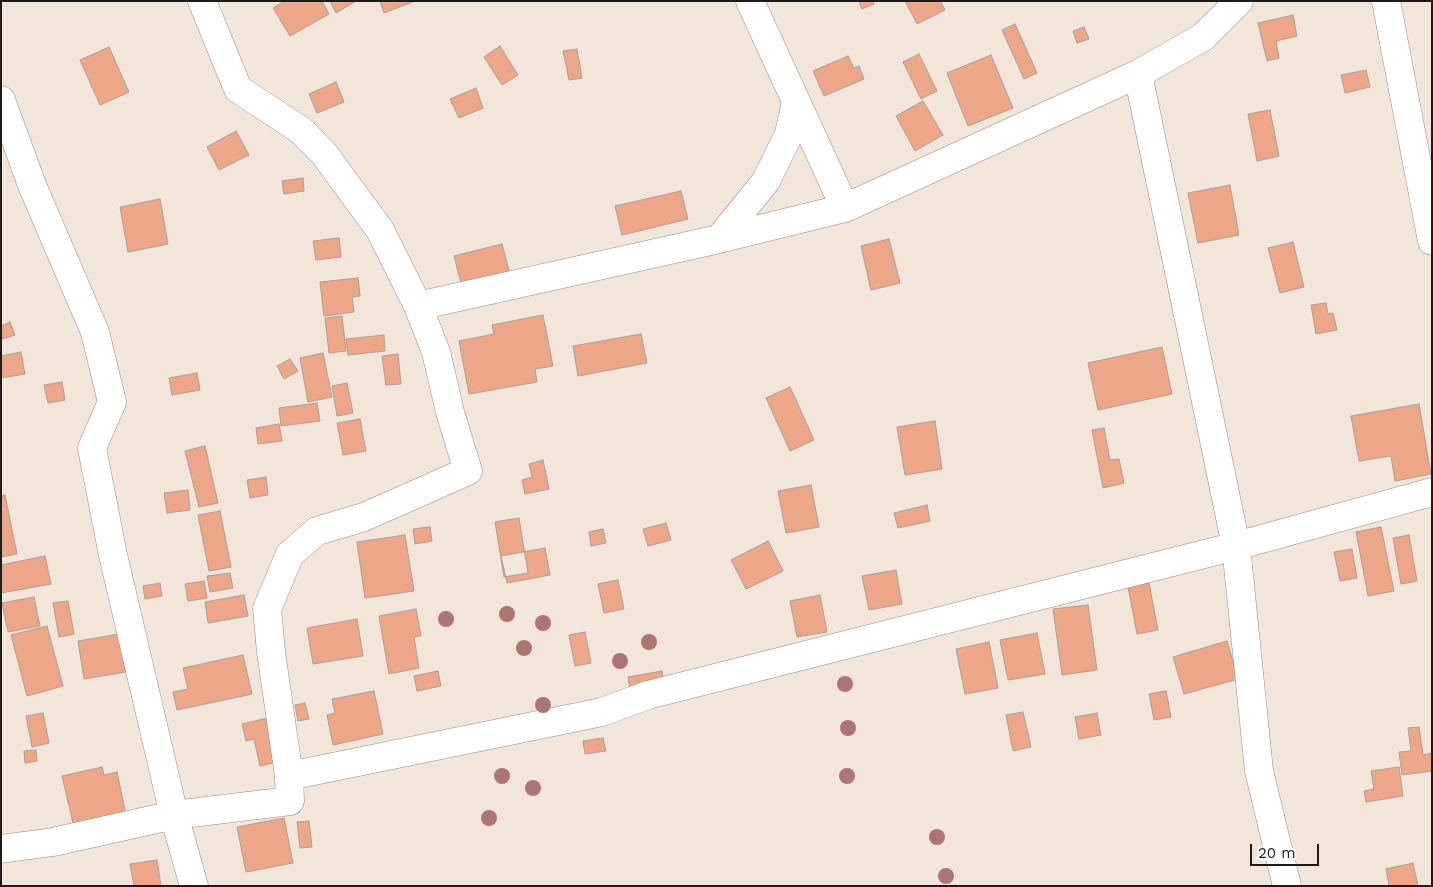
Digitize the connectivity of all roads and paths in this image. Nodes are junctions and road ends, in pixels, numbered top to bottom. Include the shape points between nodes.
1 (202, 1) edge
2 (750, 1) edge
3 (1239, 1) edge
4 (1386, 1) edge
5 (1138, 74) junction
6 (1, 100) edge
7 (796, 102) junction
8 (845, 208) junction
9 (719, 239) junction
10 (1432, 241) edge
11 (418, 306) junction
12 (1432, 492) edge
13 (1236, 546) junction
14 (290, 776) junction
15 (174, 815) junction
16 (1, 849) edge
17 (194, 886) edge
18 (1288, 886) edge

1 - 11 street via 238,89 302,131 325,155 380,230
2 - 7 street
3 - 5 street via 1203,37
4 - 10 street
5 - 8 street
5 - 13 street
6 - 15 street via 32,185 95,332 112,402 92,448 113,555
7 - 8 street
7 - 9 street via 789,134 766,181
8 - 9 street
9 - 11 street
11 - 14 street via 436,352 468,471 364,517 317,531 290,554 267,609
12 - 13 street
13 - 14 street via 648,696 602,712
13 - 18 street via 1259,771
14 - 15 street via 290,801
15 - 16 street via 53,842
15 - 17 street

